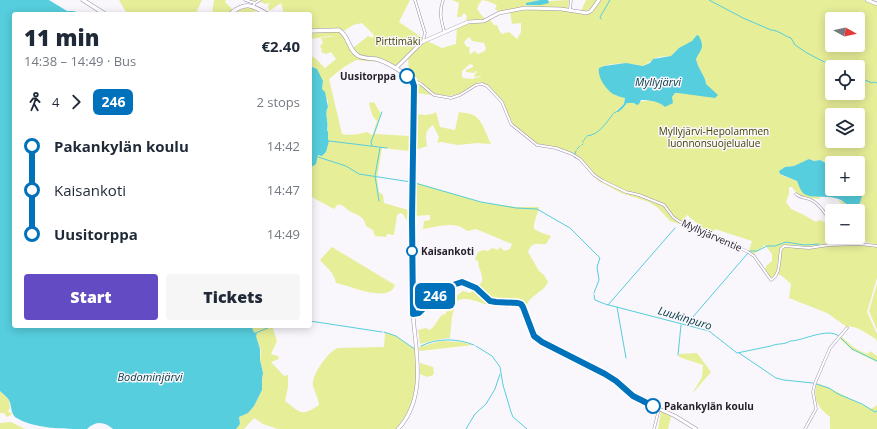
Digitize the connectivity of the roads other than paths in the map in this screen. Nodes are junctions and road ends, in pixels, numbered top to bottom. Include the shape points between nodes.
1 (83, 0) edge
2 (245, 0) edge
3 (260, 0) edge
4 (415, 0) edge
5 (443, 0) edge
6 (571, 0) edge
7 (600, 0) edge
8 (867, 0) edge
9 (254, 4) junction
10 (877, 4) edge
11 (570, 9) junction
12 (102, 12) edge
13 (233, 12) edge
14 (264, 12) edge
15 (312, 31) edge
16 (444, 31) junction
17 (422, 42) junction
18 (396, 68) junction
19 (412, 80) junction
20 (796, 194) dead end
21 (825, 214) edge
22 (845, 244) edge
23 (860, 244) edge
24 (877, 246) edge
25 (413, 314) junction
26 (847, 328) dead end
27 (659, 409) junction
28 (398, 429) edge
29 (654, 429) edge
30 (696, 429) edge
31 (805, 429) edge

1 - 12 main road
2 - 9 street
3 - 9 street
4 - 17 street via 425,33
5 - 16 street via 440,16
6 - 11 street
7 - 11 street via 587,13
8 - 10 street
9 - 13 main road via 243,6
9 - 14 main road
11 - 16 street via 513,10 499,13 484,21 468,22
15 - 18 main road via 339,30 346,36 357,55 380,60
16 - 17 street
17 - 18 street
18 - 19 main road
19 - 22 street, Myllyjärventie via 432,94 451,98 476,85 487,86 502,102 511,124 537,144 572,154 603,181 664,205 680,222 748,252 754,256 771,280 775,278 783,246 809,248
19 - 25 main road
20 - 21 street via 814,201
23 - 24 street
25 - 27 street via 419,313 444,288 461,282 476,288 490,301 518,303 523,307 534,336 605,374 633,396
25 - 28 street via 418,371 411,409
26 - 31 street via 830,348 815,383 813,392 816,409
27 - 29 street
27 - 30 street

